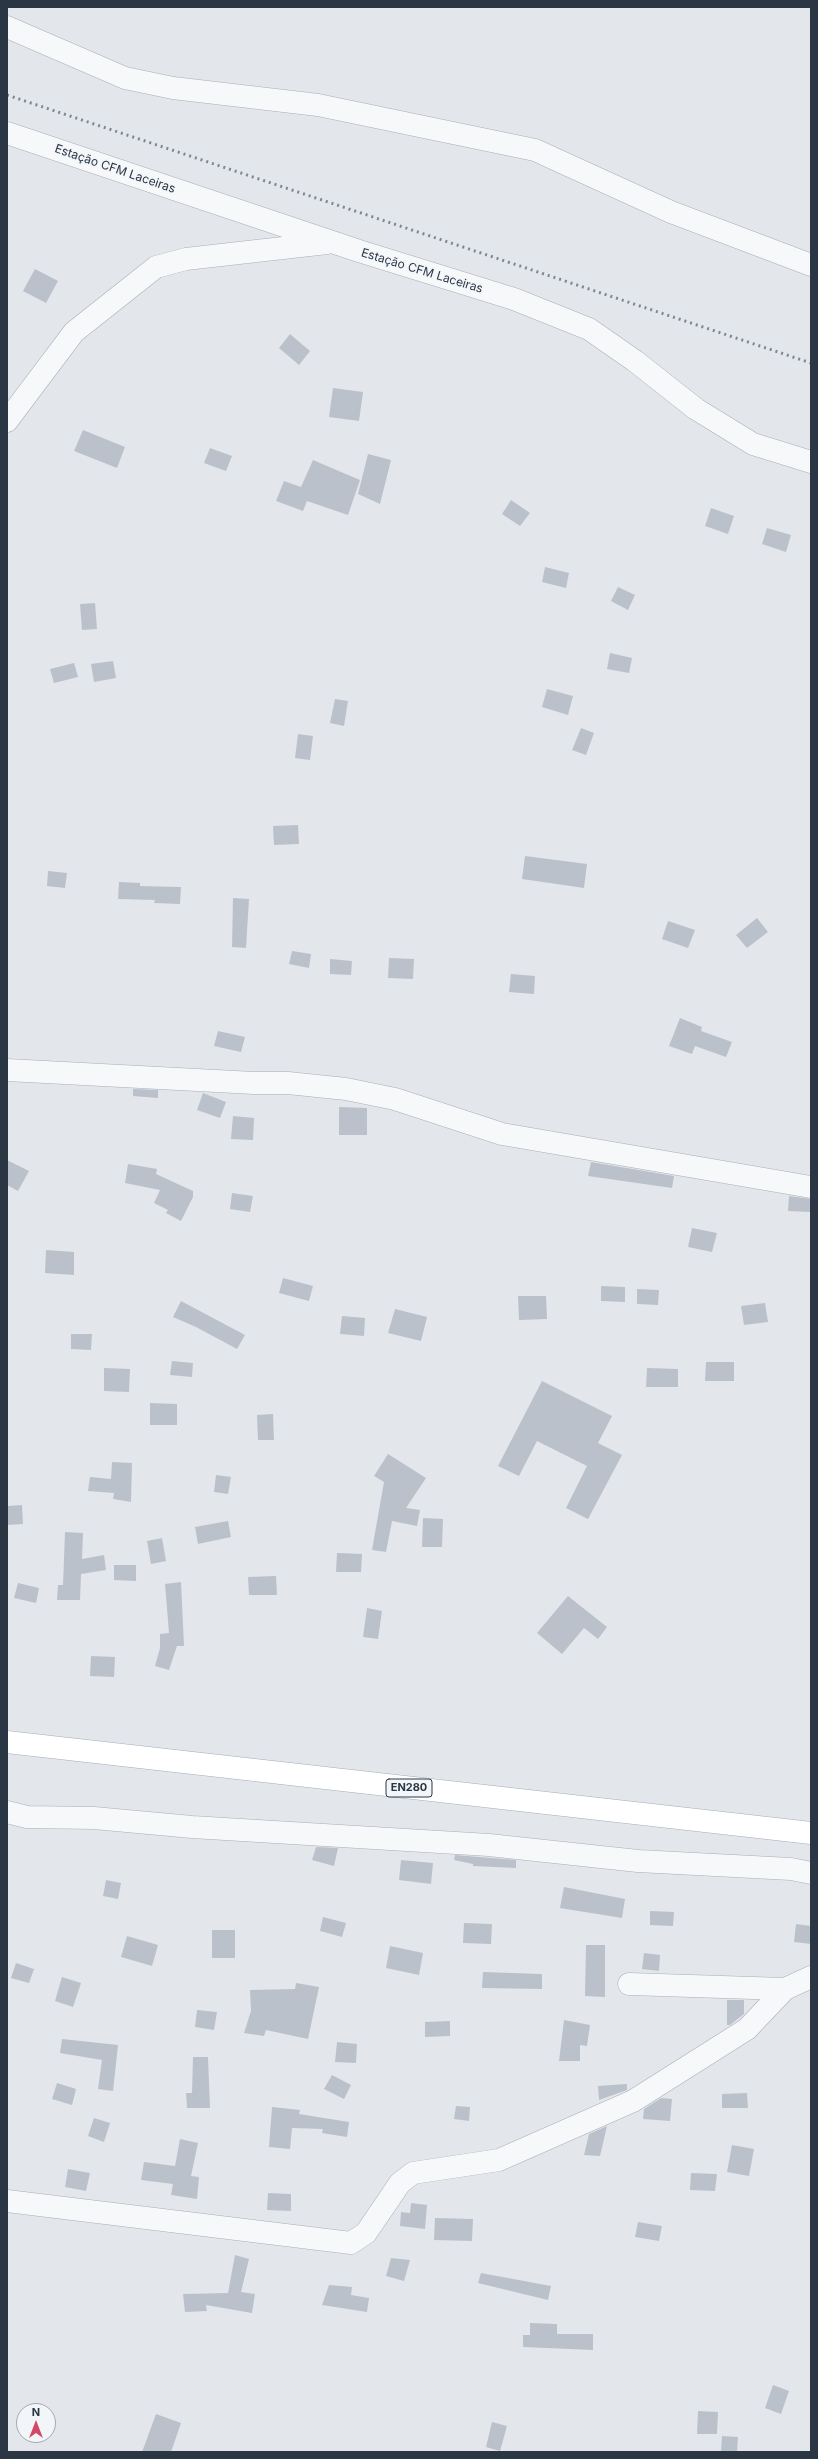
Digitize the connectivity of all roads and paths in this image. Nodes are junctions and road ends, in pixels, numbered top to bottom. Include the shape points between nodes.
1 (7, 27) edge
2 (7, 133) edge
3 (332, 242) junction
4 (811, 265) edge
5 (7, 421) edge
6 (811, 462) edge
7 (7, 1070) edge
8 (811, 1186) edge
9 (7, 1742) edge
10 (7, 1812) edge
11 (811, 1833) edge
12 (811, 1873) edge
13 (811, 1977) edge
14 (629, 1984) dead end
15 (785, 1990) junction
16 (7, 2201) edge

1 - 4 street via 125,78 173,88 318,105 535,150 671,212
2 - 3 street, Estação CFM Laceiras
3 - 5 street via 186,259 156,267 74,332
3 - 6 street, Estação CFM Laceiras via 514,299 589,329 696,409 753,444
7 - 8 street via 254,1084 288,1083 346,1089 395,1099 502,1134
9 - 11 main road, EN280
10 - 12 street via 27,1817 94,1818 192,1827 489,1845 638,1860 791,1869
13 - 15 street
14 - 15 street
15 - 16 street via 747,2029 626,2104 499,2160 413,2173 400,2183 366,2233 351,2243

